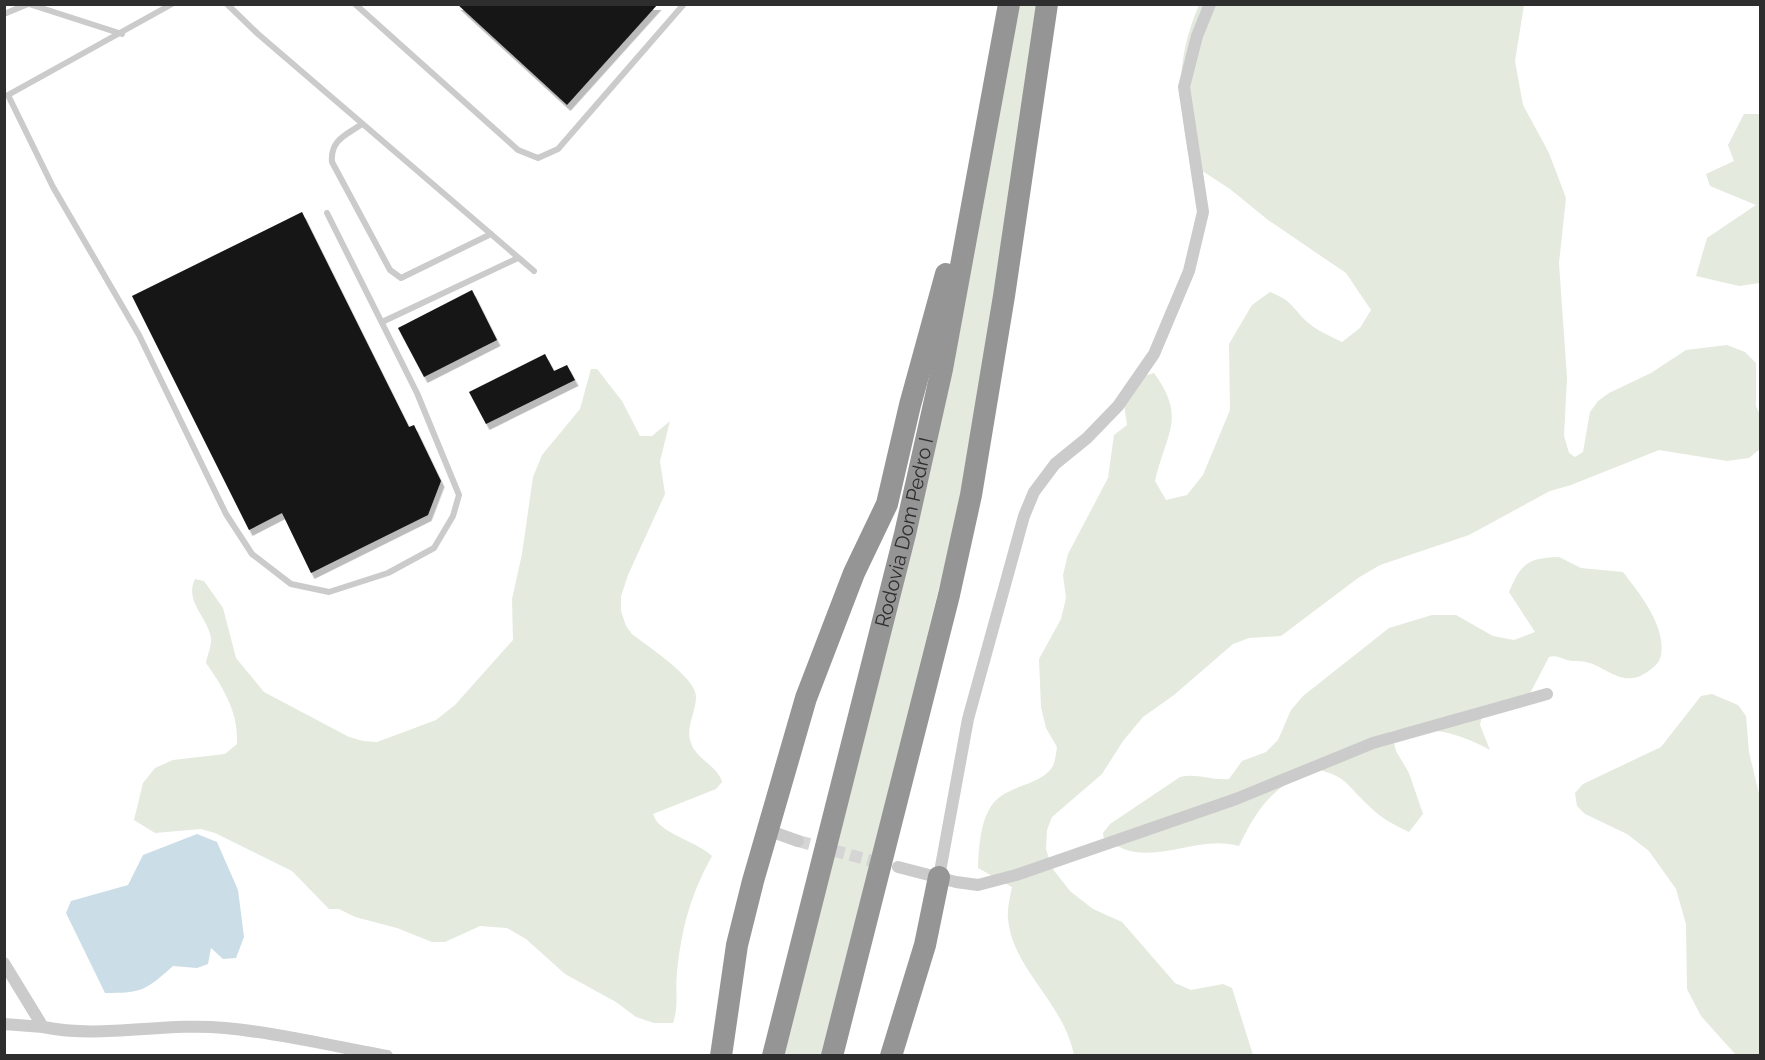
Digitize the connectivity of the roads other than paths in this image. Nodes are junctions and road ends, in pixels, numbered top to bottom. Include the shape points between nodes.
1 (29, 4) edge
2 (172, 4) edge
3 (227, 4) edge
4 (355, 4) edge
5 (684, 4) edge
6 (1009, 4) edge
7 (1047, 4) edge
8 (1210, 4) edge
9 (4, 14) edge
10 (1005, 31) junction
11 (122, 34) junction
12 (6, 92) edge
13 (362, 124) junction
14 (327, 213) dead end
15 (491, 234) junction
16 (518, 258) junction
17 (534, 271) dead end
18 (382, 322) junction
19 (1547, 694) dead end
20 (770, 831) junction
21 (798, 841) tunnel mouth
22 (898, 867) tunnel mouth
23 (939, 877) junction
24 (4, 963) edge
25 (4, 1024) edge
26 (43, 1027) junction
27 (387, 1056) edge
28 (721, 1056) edge
29 (773, 1056) edge
30 (832, 1056) edge
31 (891, 1056) edge

1 - 9 lane
1 - 11 lane
2 - 11 lane
3 - 13 lane
4 - 5 lane via 518,150 538,158 558,149
6 - 10 highway, Rodovia Dom Pedro I
7 - 30 highway via 971,495
8 - 23 street via 1184,87 1203,212 1189,272 1154,354 1118,406 1055,464 1034,492 1024,516 968,719
10 - 20 highway via 887,504 854,573 806,698
10 - 29 highway, Rodovia Dom Pedro I via 942,369 905,534
11 - 12 lane
12 - 18 lane via 53,187 139,335 226,514 252,554 291,584 329,592 388,573 434,548 453,516 459,495 417,393
13 - 15 lane
13 - 15 lane via 335,142 332,162 395,275 401,278
14 - 18 lane
15 - 16 lane
16 - 17 lane
16 - 18 lane
19 - 23 street via 1373,743 1236,799 1016,875 978,885
20 - 21 street
20 - 28 highway via 737,945
22 - 23 street
23 - 31 highway via 925,945
24 - 26 street
25 - 26 street
26 - 27 street via 79,1033 175,1026 225,1028

